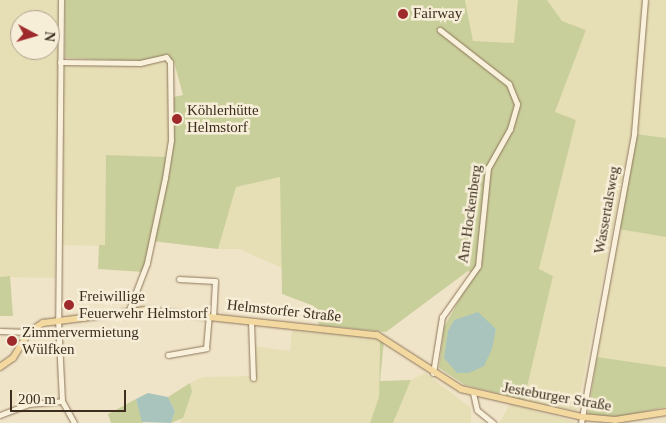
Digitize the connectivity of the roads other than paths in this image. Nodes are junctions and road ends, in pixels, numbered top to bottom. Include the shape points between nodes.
1 (61, 0) edge
2 (645, 0) edge
3 (440, 30) dead end
4 (60, 62) junction
5 (178, 278) dead end
6 (129, 310) junction
7 (211, 316) junction
8 (58, 319) junction
9 (250, 321) junction
10 (0, 331) edge
11 (29, 332) junction
12 (168, 355) dead end
13 (0, 367) edge
14 (433, 373) junction
15 (253, 378) dead end
16 (472, 393) junction
17 (62, 401) junction
18 (666, 412) edge
19 (0, 415) edge
20 (582, 420) edge
21 (74, 423) edge
22 (492, 423) edge

1 - 4 street
2 - 20 street, Wassertalsweg via 634,133
3 - 14 street, Am Hockenberg via 509,84 517,104 510,129 488,168 478,266 442,317
4 - 6 street via 140,63 166,57 170,62 170,143 147,263
4 - 8 street
5 - 7 street via 215,281
6 - 7 main road, Helmstorfer Straße
6 - 8 main road, Helmstorfer Straße
7 - 9 main road, Helmstorfer Straße
7 - 12 street via 206,348
8 - 11 main road, Helmstorfer Straße
8 - 17 street
9 - 14 main road, Helmstorfer Straße via 377,335
9 - 15 street
10 - 11 street
11 - 13 main road via 13,358
14 - 16 main road, Helmstorfer Straße
16 - 20 main road, Jesteburger Straße
16 - 22 street via 477,410
17 - 19 street via 29,404
17 - 21 street
18 - 20 main road, Jesteburger Straße via 615,420

